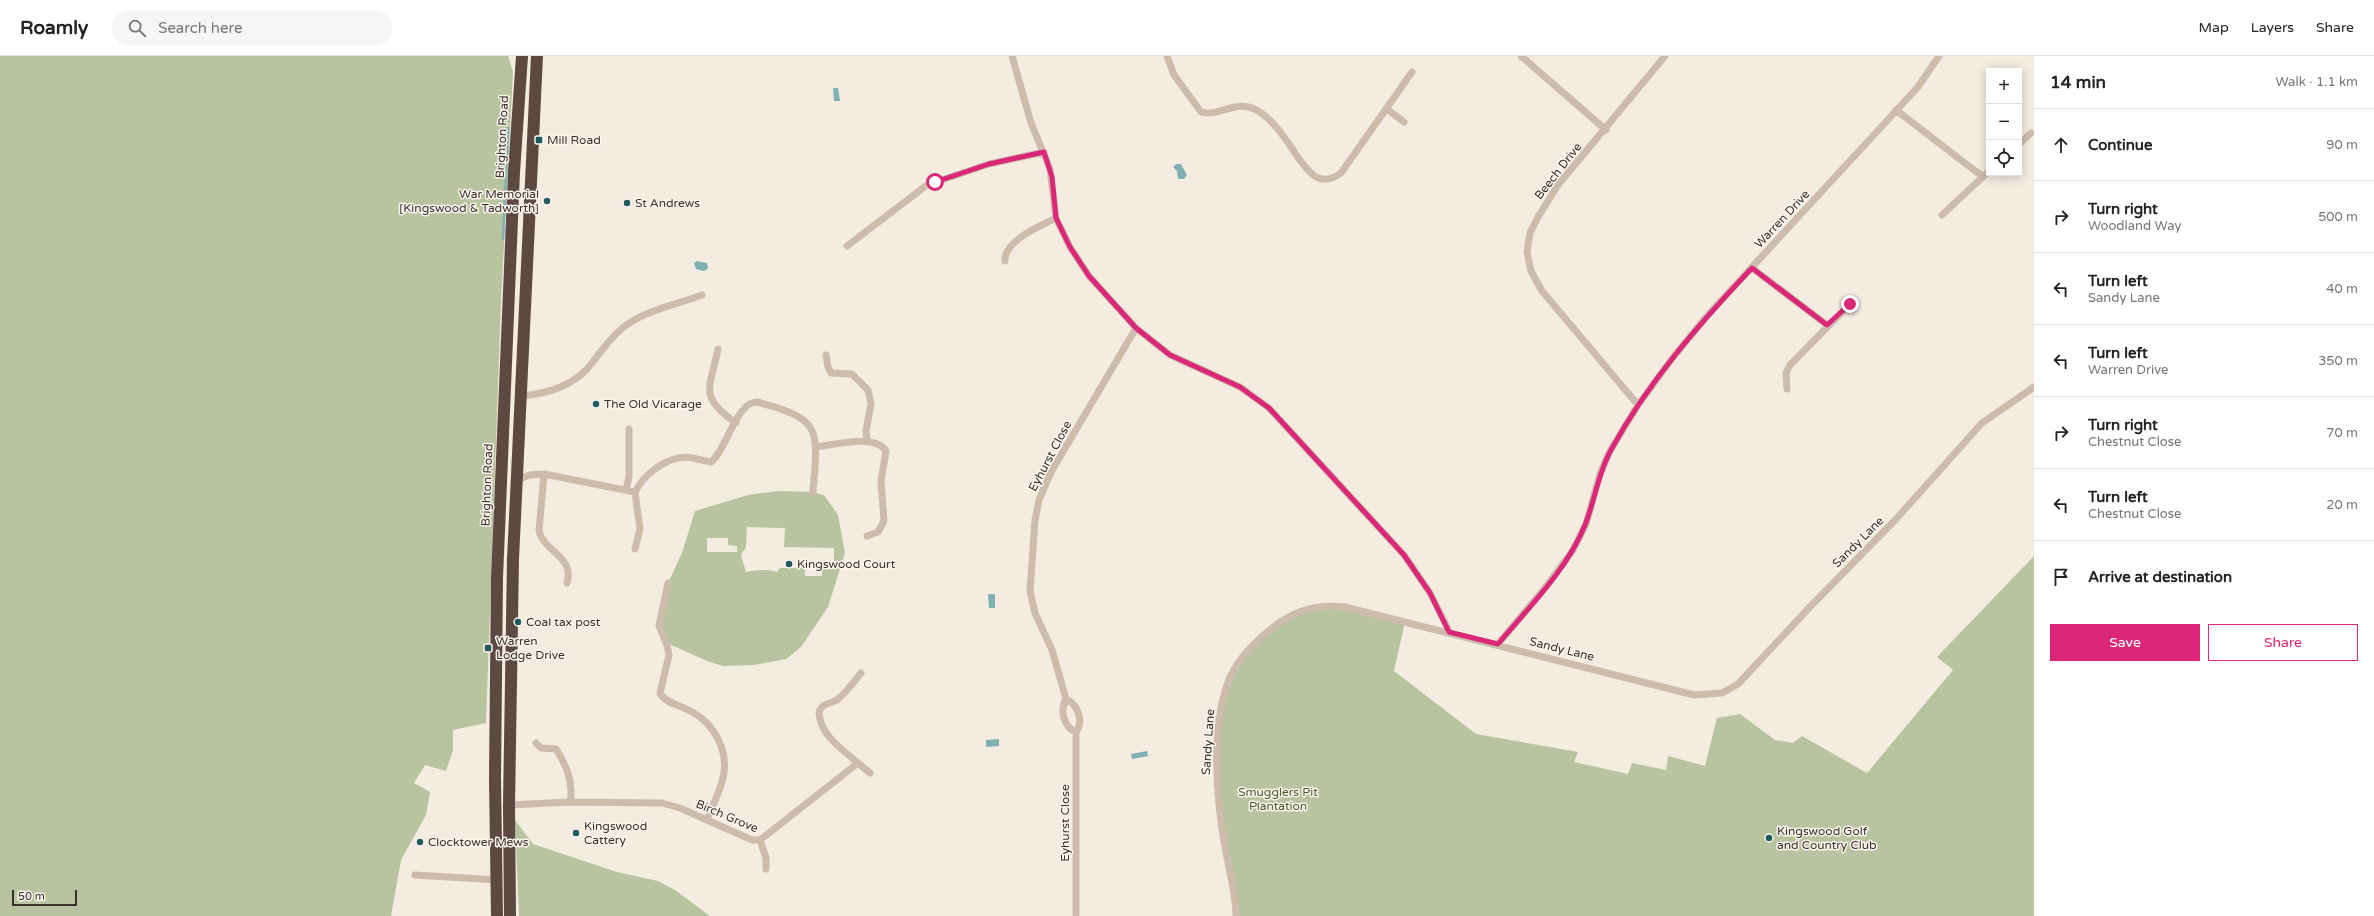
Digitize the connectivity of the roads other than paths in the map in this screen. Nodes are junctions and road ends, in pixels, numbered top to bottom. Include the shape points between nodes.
1 (522, 56) edge
2 (537, 56) edge
3 (1012, 56) edge
4 (1167, 56) edge
5 (1521, 56) edge
6 (1665, 56) edge
7 (1939, 56) edge
8 (1412, 72) dead end
9 (1387, 109) junction
10 (1896, 110) junction
11 (1404, 122) dead end
12 (1606, 130) junction
13 (2031, 133) dead end
14 (2022, 141) edge
15 (1044, 152) junction
16 (1986, 174) edge
17 (1983, 177) junction
18 (1942, 215) dead end
19 (1056, 218) junction
20 (847, 246) dead end
21 (1005, 261) dead end
22 (1752, 268) junction
23 (702, 295) dead end
24 (1850, 304) dead end
25 (1827, 325) junction
26 (1136, 328) junction
27 (718, 349) dead end
28 (826, 354) dead end
29 (2034, 386) edge
30 (1787, 389) dead end
31 (521, 396) junction
32 (1638, 405) junction
33 (736, 423) junction
34 (629, 429) dead end
35 (867, 440) junction
36 (816, 447) junction
37 (544, 474) junction
38 (516, 481) junction
39 (626, 490) junction
40 (635, 492) junction
41 (813, 492) dead end
42 (867, 536) dead end
43 (635, 549) dead end
44 (567, 583) dead end
45 (668, 583) dead end
46 (1449, 632) junction
47 (1498, 644) junction
48 (861, 673) dead end
49 (1066, 699) junction
50 (1076, 732) junction
51 (536, 744) dead end
52 (858, 764) junction
53 (870, 773) dead end
54 (570, 802) junction
55 (509, 805) junction
56 (707, 820) junction
57 (760, 840) junction
58 (766, 869) dead end
59 (415, 875) dead end
60 (497, 880) junction
61 (497, 916) edge
62 (510, 916) edge
63 (1076, 916) edge
64 (1236, 916) edge

1 - 60 highway, Brighton Road via 496,578
2 - 31 highway
3 - 15 street via 1031,123
4 - 9 street via 1174,75 1201,112 1207,114 1240,106 1251,107 1264,114 1307,170 1324,180 1341,173
5 - 12 street
6 - 12 street, Beech Drive
7 - 10 street, Warren Drive via 1918,87
8 - 9 street
9 - 11 street
10 - 17 street
10 - 22 street, Warren Drive
12 - 32 street, Beech Drive via 1547,199 1530,233 1527,252 1531,271 1542,290
13 - 14 street
15 - 19 street via 1052,177
15 - 20 street via 989,164 927,185
16 - 17 street
17 - 18 street
19 - 21 street via 1014,243 1005,254
19 - 26 street via 1070,247 1089,276
22 - 25 street
22 - 32 street, Warren Drive via 1706,316
23 - 31 street via 644,315 627,324 612,336 586,370 568,383 540,394
24 - 25 street
25 - 30 street via 1790,365 1786,373
26 - 46 street via 1170,355 1240,387 1269,408 1404,555 1430,593
26 - 49 street, Eyhurst Close via 1051,472 1039,500 1035,520 1030,591 1036,613 1052,650
27 - 33 street via 710,384 710,398 717,410
28 - 35 street via 831,372 852,374 868,390 871,404
29 - 47 street, Sandy Lane via 1982,423 1897,518 1750,672 1738,684 1722,693 1694,695
31 - 38 highway
32 - 47 street, Warren Drive via 1610,451 1600,474 1586,524 1573,550
33 - 36 street via 749,404 762,403 802,418 814,433
33 - 40 street via 711,462 689,457 676,459 649,474
34 - 39 street via 629,477
35 - 36 street
35 - 42 street via 884,448 887,455 881,481 884,521 878,532
36 - 41 street
37 - 38 street via 529,475
37 - 39 street
37 - 44 street via 539,532 543,540 566,564
38 - 55 highway
39 - 40 street
40 - 43 street via 640,528
45 - 56 street via 659,626 669,655 660,693 664,699 705,720 716,735 724,753 723,781
46 - 47 street, Sandy Lane
46 - 64 street, Sandy Lane via 1345,607 1322,605 1307,608 1282,620 1257,641 1234,670 1220,713 1216,786
48 - 52 street via 843,694 825,704 819,712 820,721 832,741
49 - 50 street, Eyhurst Close via 1073,704 1080,718
49 - 50 street, Eyhurst Close via 1063,707 1065,722
50 - 63 street, Eyhurst Close
51 - 54 street via 541,748 556,749 566,764 572,795
52 - 53 street
52 - 57 street, Birch Grove
54 - 55 street, Birch Grove
54 - 56 street, Birch Grove via 662,803
55 - 62 highway
56 - 57 street, Birch Grove via 752,840
57 - 58 street via 766,858
59 - 60 street
60 - 61 highway, Brighton Road

